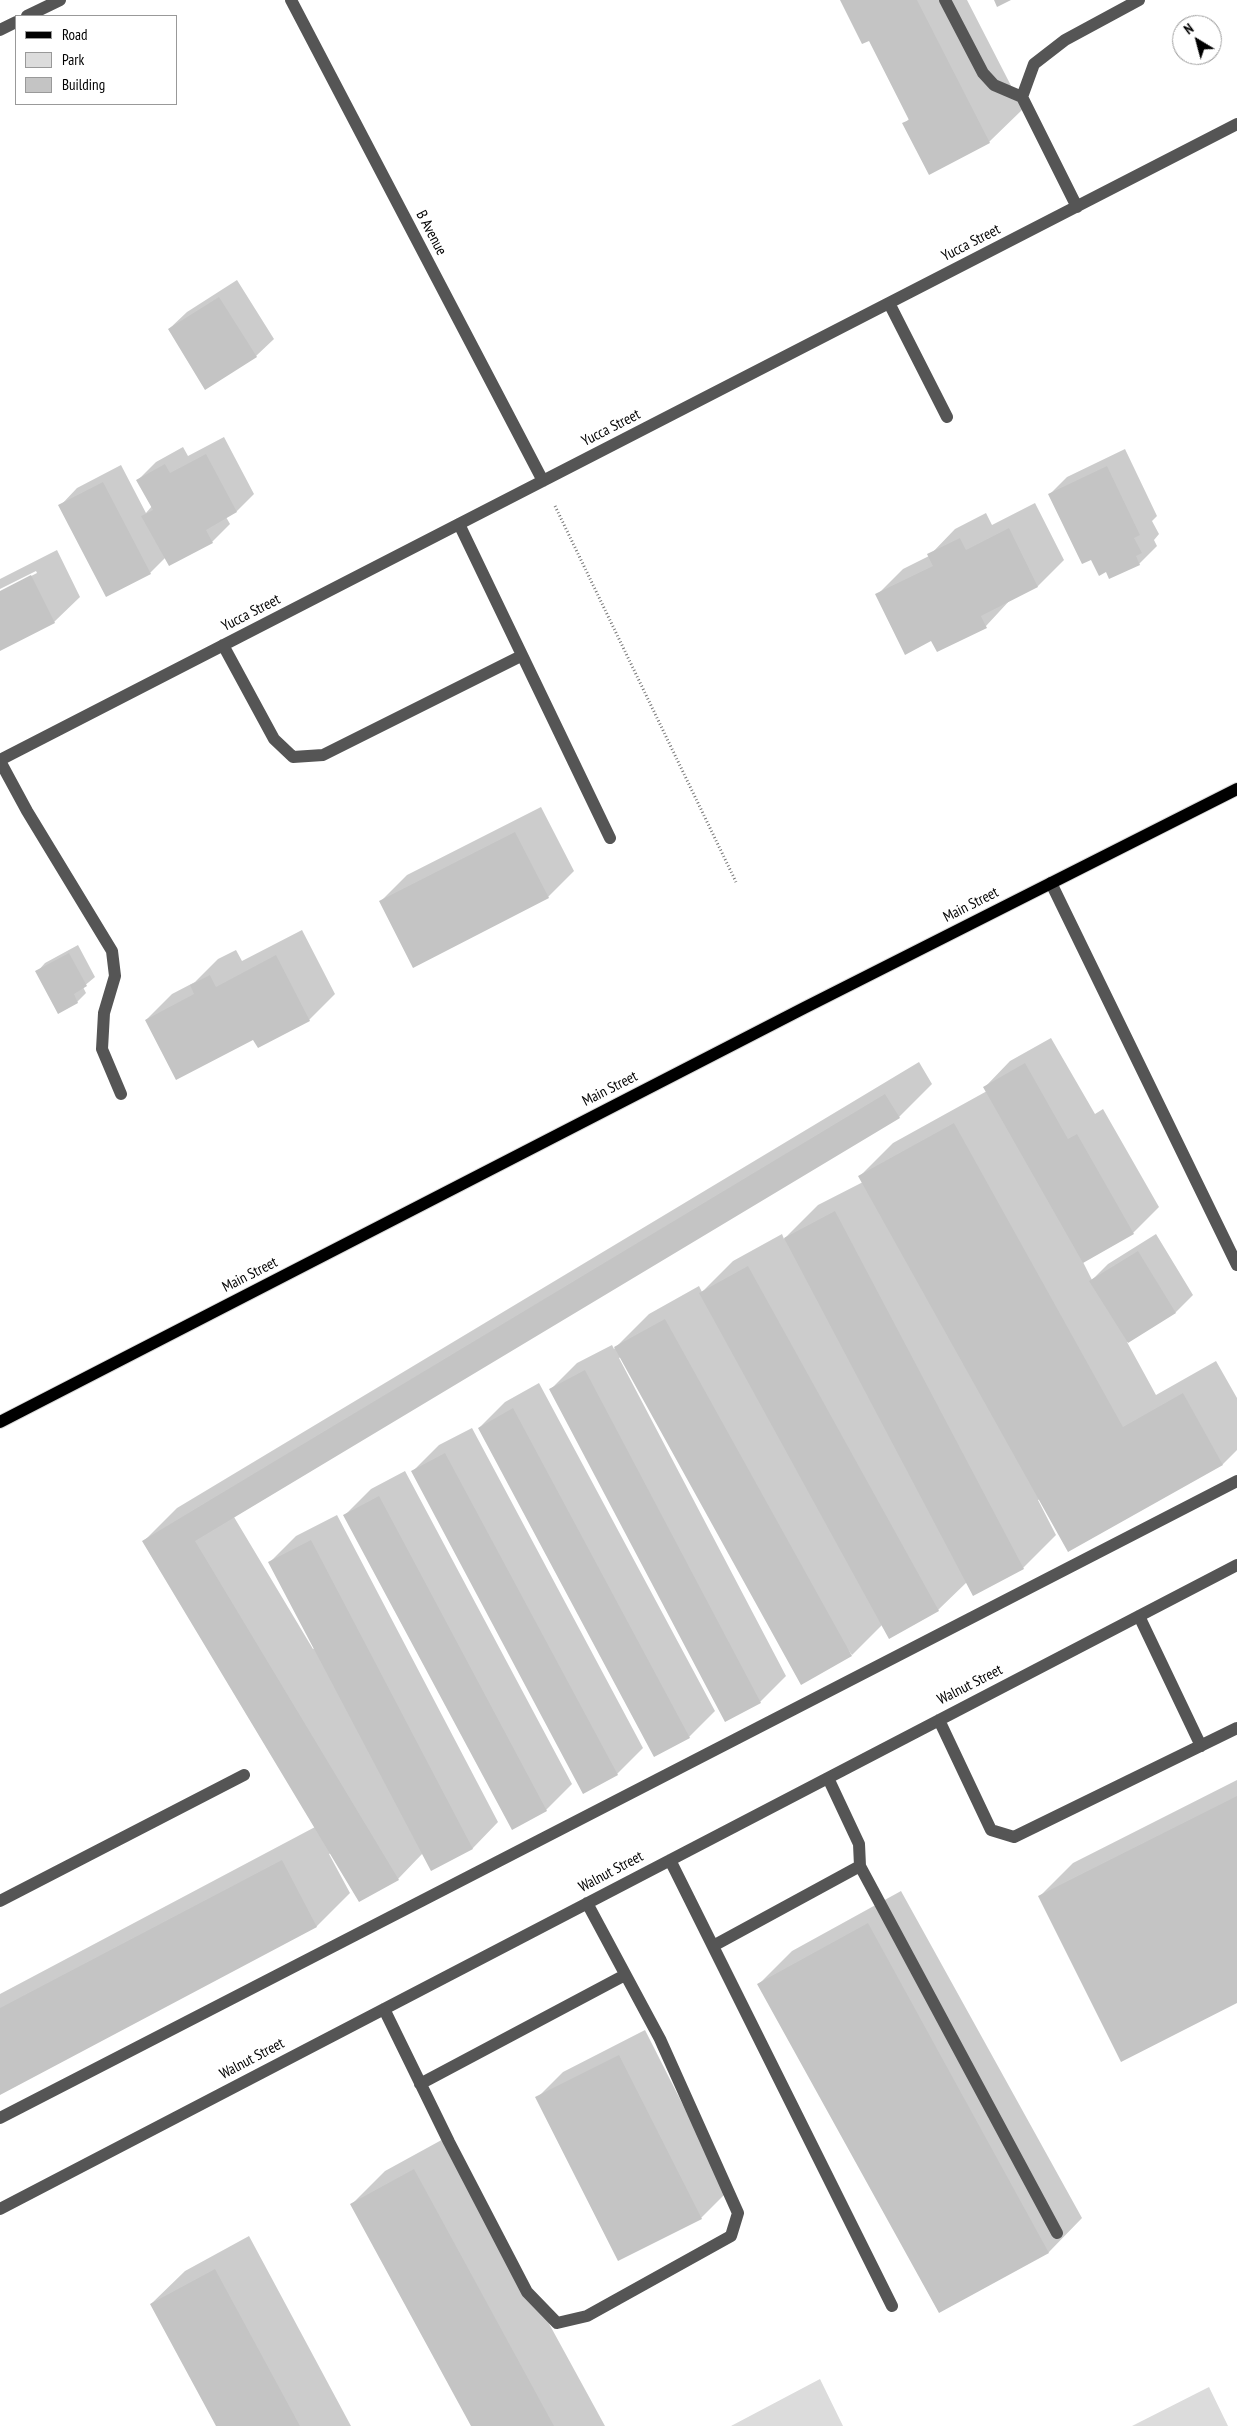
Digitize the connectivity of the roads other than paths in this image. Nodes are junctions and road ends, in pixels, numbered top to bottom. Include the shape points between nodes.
1 (60, 0) edge
2 (291, 0) edge
3 (945, 0) edge
4 (1138, 0) edge
5 (29, 15) edge
6 (15, 22) edge
7 (0, 30) edge
8 (1022, 96) junction
9 (1237, 124) edge
10 (1077, 207) junction
11 (889, 303) junction
12 (947, 417) dead end
13 (543, 481) junction
14 (459, 524) junction
15 (223, 645) junction
16 (521, 656) junction
17 (0, 761) edge
18 (1237, 789) edge
19 (610, 838) dead end
20 (1051, 884) junction
21 (121, 1094) dead end
22 (1237, 1265) edge
23 (0, 1422) edge
24 (1237, 1481) edge
25 (1237, 1565) edge
26 (1139, 1616) junction
27 (939, 1720) junction
28 (1237, 1728) edge
29 (1201, 1746) junction
30 (244, 1776) dead end
31 (828, 1778) junction
32 (670, 1860) junction
33 (860, 1866) junction
34 (0, 1900) edge
35 (586, 1903) junction
36 (713, 1946) junction
37 (625, 1975) junction
38 (384, 2009) junction
39 (420, 2084) junction
40 (0, 2118) edge
41 (0, 2208) edge
42 (1057, 2233) dead end
43 (892, 2306) dead end

1 - 5 street
2 - 13 street, B Avenue
3 - 8 street via 983,72 994,85
4 - 8 street via 1065,40 1034,64
6 - 7 street
8 - 10 street
9 - 10 street, Yucca Street
10 - 11 street, Yucca Street
11 - 12 street
11 - 13 street, Yucca Street
13 - 14 street, Yucca Street
14 - 15 street, Yucca Street
14 - 16 street
15 - 16 street via 274,739 293,758 323,755
15 - 17 street, Yucca Street
16 - 19 street
17 - 21 street via 112,951 115,976 104,1013 102,1049
18 - 20 main road, Main Street
20 - 22 street
20 - 23 main road, Main Street
24 - 40 street
25 - 26 street, Walnut Street
26 - 27 street, Walnut Street
26 - 29 street
27 - 29 street via 991,1830 1014,1838
27 - 31 street, Walnut Street
28 - 29 street
30 - 34 street
31 - 32 street, Walnut Street
31 - 33 street via 858,1844
32 - 35 street, Walnut Street
32 - 36 street
33 - 36 street
33 - 42 street
35 - 37 street
35 - 38 street, Walnut Street
36 - 43 street
37 - 39 street
37 - 39 street via 660,2039 738,2213 731,2236 587,2316 556,2323 527,2292
38 - 39 street
38 - 41 street, Walnut Street

